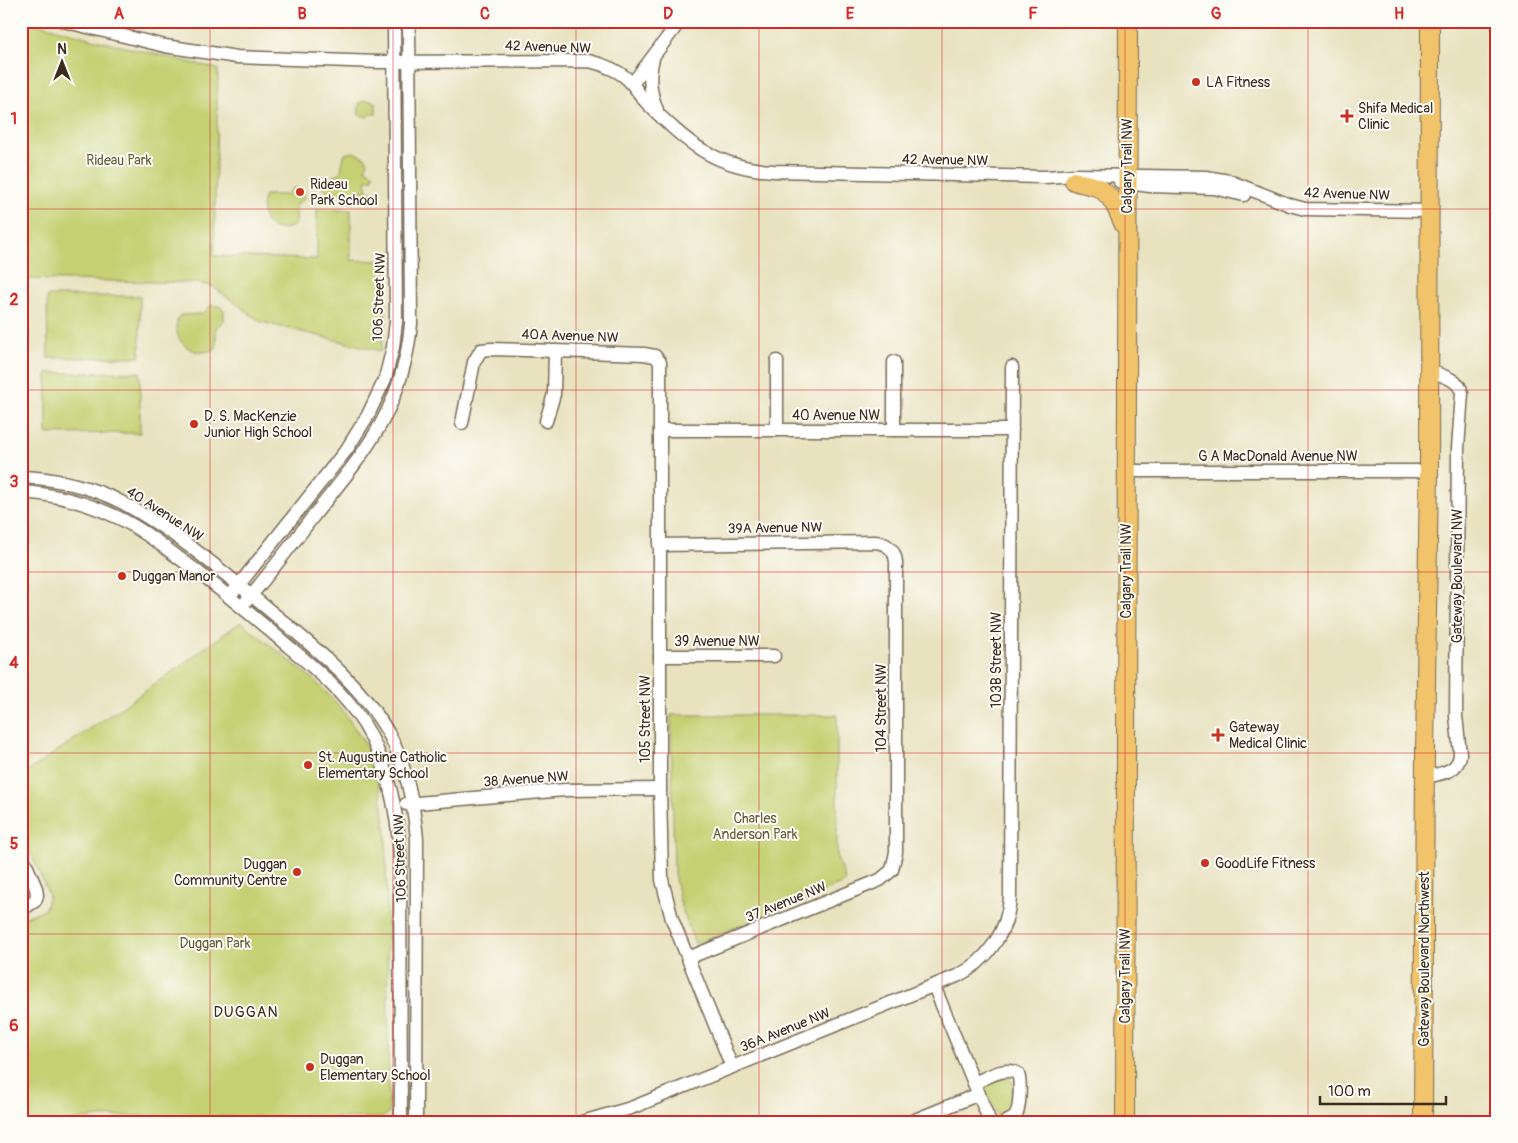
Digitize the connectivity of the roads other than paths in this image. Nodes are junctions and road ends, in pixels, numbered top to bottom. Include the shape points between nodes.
1 (63, 21) edge
2 (394, 21) edge
3 (409, 21) edge
4 (680, 21) edge
5 (1128, 21) edge
6 (1430, 21) edge
7 (93, 25) edge
8 (654, 56) junction
9 (409, 61) junction
10 (394, 62) junction
11 (632, 84) junction
12 (660, 115) junction
13 (1066, 179) junction
14 (1127, 179) junction
15 (1430, 215) junction
16 (1127, 230) junction
17 (555, 351) junction
18 (658, 358) joint
19 (777, 362) dead end
20 (894, 362) dead end
21 (1012, 367) dead end
22 (1430, 371) junction
23 (546, 421) dead end
24 (462, 423) dead end
25 (660, 430) junction
26 (777, 430) junction
27 (894, 430) junction
28 (1012, 430) junction
29 (1126, 471) junction
30 (1430, 471) junction
31 (21, 477) edge
32 (21, 492) edge
33 (659, 545) junction
34 (890, 548) joint
35 (239, 584) junction
36 (251, 595) junction
37 (230, 596) junction
38 (242, 606) junction
39 (660, 656) junction
40 (774, 656) dead end
41 (1425, 777) junction
42 (660, 789) junction
43 (1425, 797) joint
44 (413, 803) junction
45 (395, 806) junction
46 (21, 852) edge
47 (892, 870) joint
48 (21, 910) edge
49 (991, 949) joint
50 (688, 958) junction
51 (934, 986) junction
52 (732, 1067) junction
53 (977, 1089) junction
54 (401, 1122) edge
55 (416, 1122) edge
56 (582, 1122) edge
57 (910, 1122) edge
58 (990, 1122) edge
59 (1006, 1122) edge
60 (1125, 1122) edge
61 (1423, 1122) edge

1 - 7 street, 42 Avenue NW
2 - 10 street, 106 Street NW
3 - 9 street
4 - 8 street
5 - 14 highway, Calgary Trail NW
6 - 15 highway, Gateway Boulevard NW
7 - 10 street, 42 Avenue NW via 164,46 219,55
8 - 11 street
8 - 12 street via 650,86
9 - 10 street, 42 Avenue NW
9 - 11 street, 42 Avenue NW via 582,60 609,68
9 - 36 street via 411,324 402,376 389,411 370,445
10 - 35 street, 106 Street NW via 396,322 390,363 378,395 347,448
11 - 12 street, 42 Avenue NW
12 - 13 street, 42 Avenue NW via 706,153 747,169
13 - 14 street, 42 Avenue NW
13 - 16 highway via 1103,191 1114,204
14 - 15 street, 42 Avenue NW via 1150,186 1225,190 1303,215
14 - 16 highway, Calgary Trail NW
15 - 22 highway, Gateway Boulevard NW
16 - 29 highway, Calgary Trail NW
17 - 18 street, 40A Avenue NW via 651,354
17 - 23 street via 554,394
17 - 24 street, 40A Avenue NW via 481,350 474,362
18 - 25 street, 105 Street NW
19 - 26 street
20 - 27 street
21 - 28 street, 103B Street NW
22 - 30 highway, Gateway Boulevard NW
22 - 41 street, Gateway Boulevard NW via 1459,385 1462,393 1458,448 1456,716 1460,758 1455,767
25 - 26 street, 40 Avenue NW
25 - 33 street, 105 Street NW
26 - 27 street, 40 Avenue NW
27 - 28 street, 40 Avenue NW
28 - 49 street, 103B Street NW via 1010,897 1006,920
29 - 30 street, G A MacDonald Avenue NW
29 - 60 highway, Calgary Trail NW
30 - 41 highway, Gateway Boulevard NW
31 - 35 street, 40 Avenue NW via 68,483 121,502 174,535
32 - 37 street, 40 Avenue NW via 73,500 121,519
33 - 34 street, 39A Avenue NW via 875,542
33 - 39 street, 105 Street NW
34 - 47 street, 104 Street NW via 896,557 896,852
35 - 36 street, 40 Avenue NW
35 - 37 street, 106 Street NW
36 - 38 street
36 - 44 street, 106 Street NW via 332,663 356,689 394,744
37 - 38 street, 106 Street NW
38 - 45 street, 106 Street NW via 344,696 379,753
39 - 40 street, 39 Avenue NW
39 - 42 street, 105 Street NW
41 - 43 highway, Gateway Boulevard NW
42 - 44 street, 38 Avenue NW via 564,790
42 - 50 street, 105 Street NW via 663,887
43 - 61 highway, Gateway Boulevard Northwest
44 - 45 street, 38 Avenue NW
44 - 55 street, 106 Street NW via 418,854
45 - 54 street, 106 Street NW via 400,854
46 - 48 street via 36,888 32,904
47 - 50 street, 37 Avenue NW via 880,880
49 - 51 street, 36A Avenue NW via 964,973
50 - 52 street, 105 Street NW
51 - 52 street, 36A Avenue NW
51 - 53 street
52 - 56 street, 36A Avenue NW via 631,1108
53 - 57 street
53 - 58 street
53 - 59 street via 1004,1071 1012,1070 1018,1074 1017,1110 1014,1118

